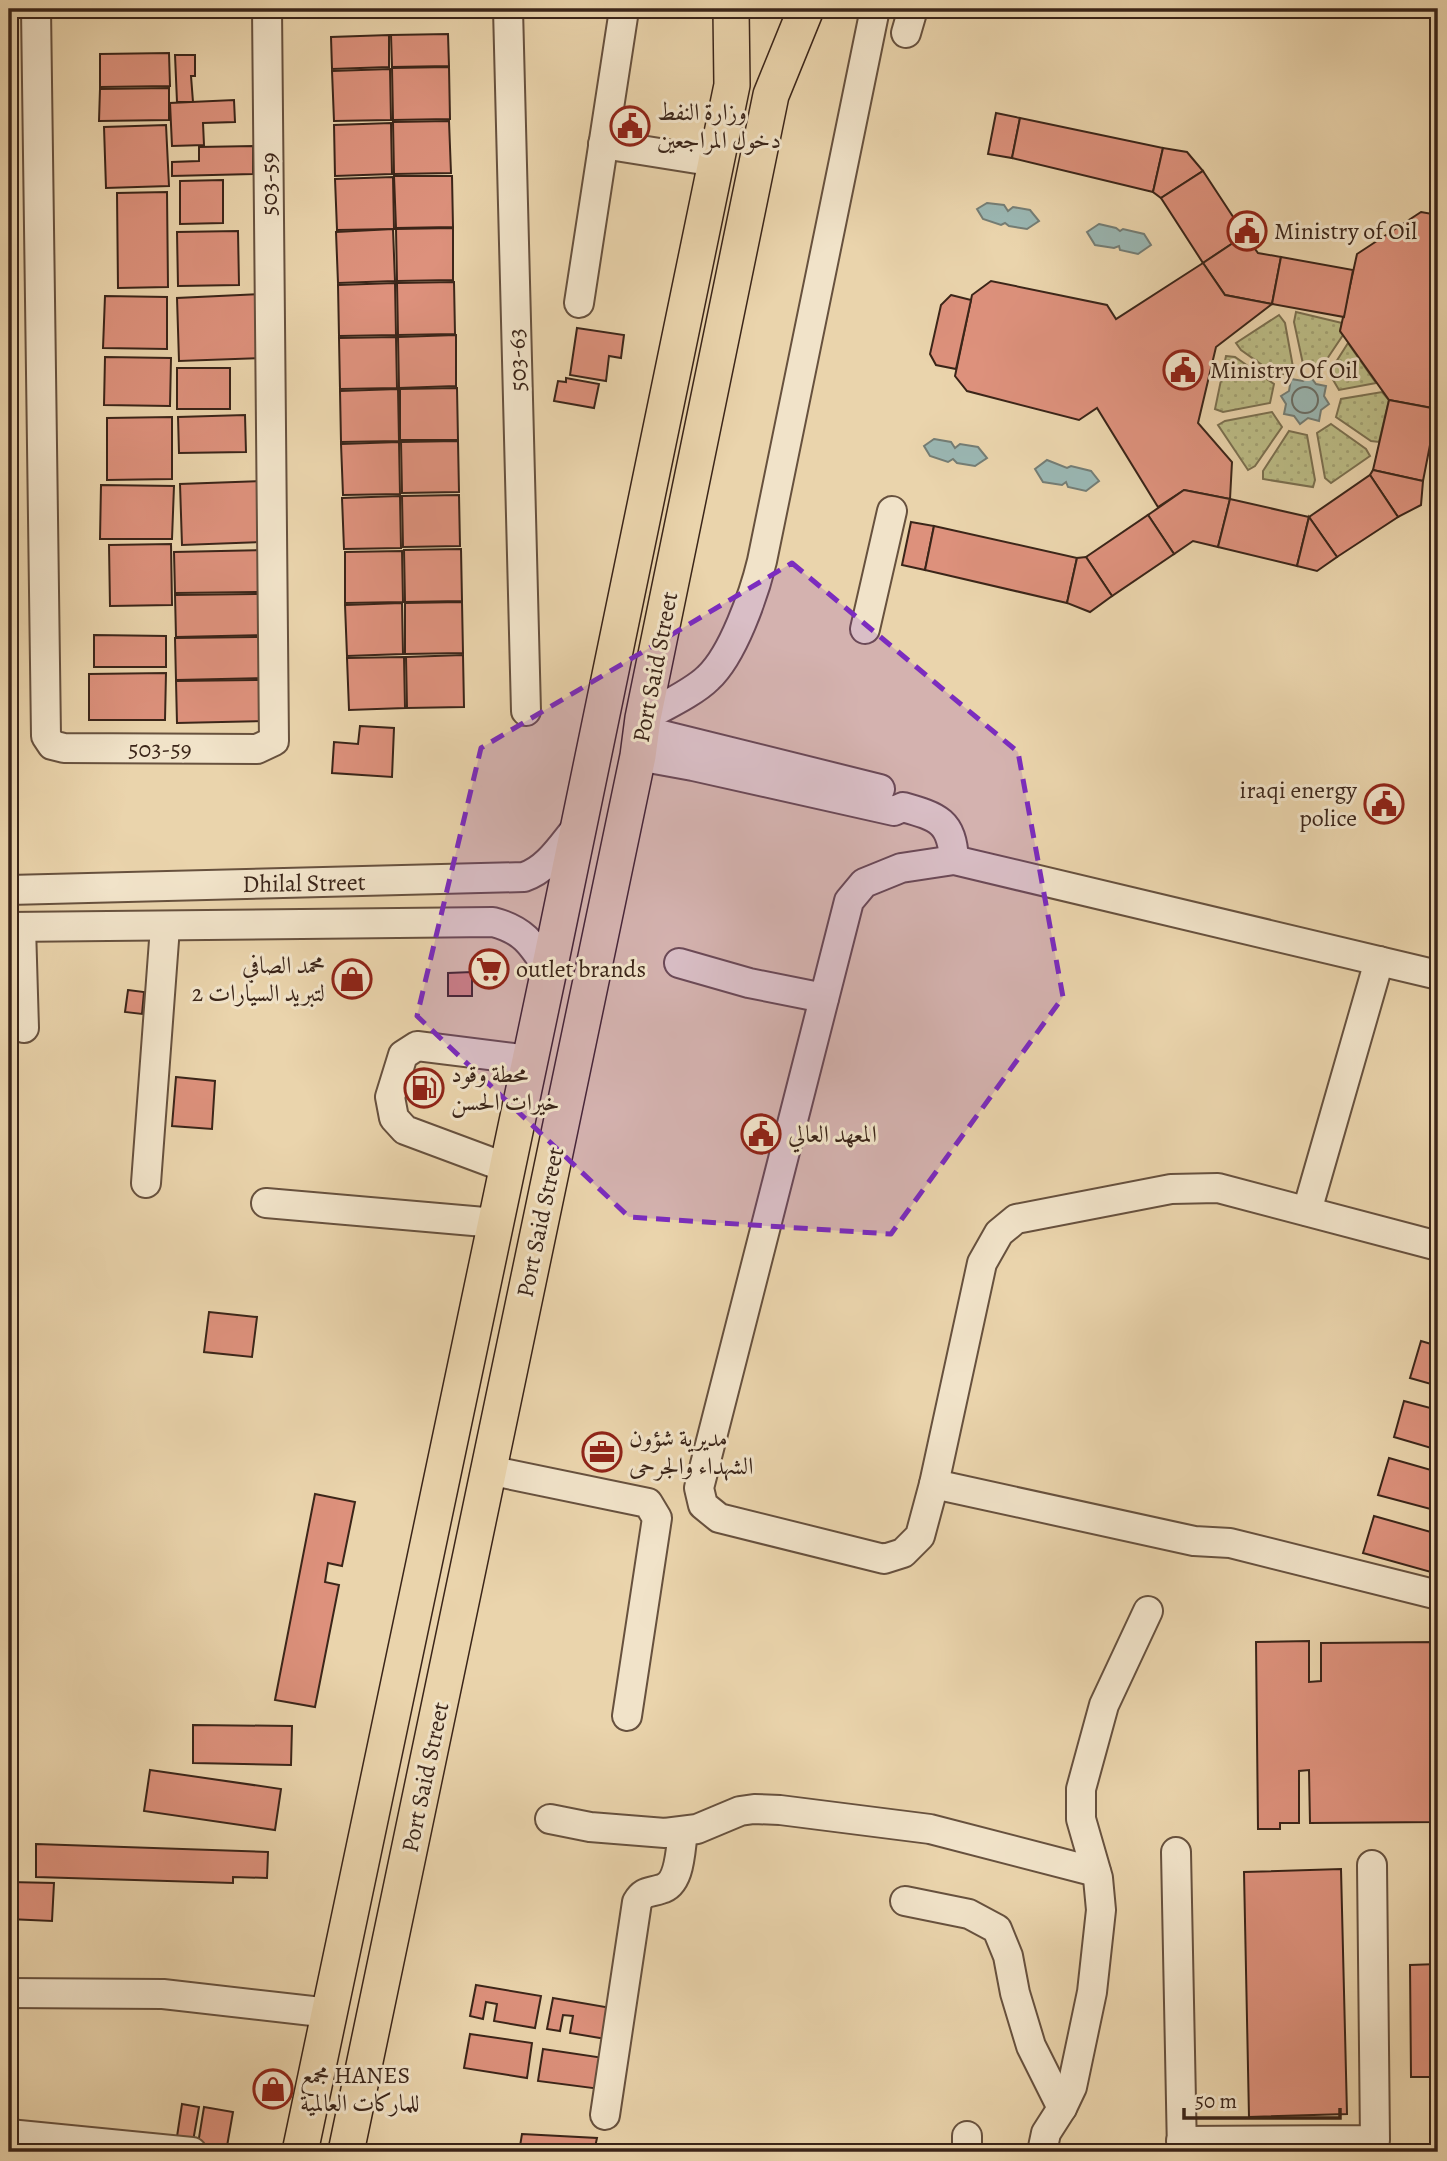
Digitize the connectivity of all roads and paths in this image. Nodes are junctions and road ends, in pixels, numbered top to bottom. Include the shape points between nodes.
1 (36, 9) edge
2 (267, 9) edge
3 (508, 9) edge
4 (731, 9) edge
5 (748, 9) edge
6 (788, 9) edge
7 (806, 9) edge
8 (624, 10) edge
9 (874, 19) edge
10 (732, 85) junction
11 (771, 95) junction
12 (603, 144) junction
13 (716, 162) junction
14 (579, 303) dead end
15 (892, 511) dead end
16 (865, 629) dead end
17 (526, 711) dead end
18 (641, 735) junction
19 (578, 826) junction
20 (954, 860) junction
21 (9, 891) edge
22 (15, 927) edge
23 (165, 927) junction
24 (1379, 961) junction
25 (679, 963) dead end
26 (549, 970) junction
27 (1438, 975) edge
28 (824, 998) junction
29 (24, 1028) dead end
30 (530, 1060) junction
31 (507, 1168) junction
32 (146, 1183) dead end
33 (266, 1203) dead end
34 (1307, 1212) junction
35 (496, 1223) junction
36 (1438, 1246) edge
37 (488, 1470) junction
38 (934, 1484) junction
39 (1438, 1595) edge
40 (1148, 1611) dead end
41 (627, 1716) dead end
42 (550, 1819) dead end
43 (683, 1832) junction
44 (1177, 1852) dead end
45 (1372, 1865) dead end
46 (1097, 1872) junction
47 (905, 1902) dead end
48 (9, 1993) edge
49 (330, 2013) junction
50 (1062, 2108) junction
51 (605, 2115) dead end
52 (9, 2134) edge
53 (1282, 2146) edge
54 (1182, 2147) edge
55 (192, 2152) edge
56 (300, 2152) edge
57 (346, 2152) edge
58 (1042, 2152) edge

1 - 2 street, 503-59 via 46,736 52,746 64,748 229,749 257,749 274,741
3 - 17 street, 503-63
4 - 10 main road, Port Said Street
5 - 10 main road
6 - 11 main road
7 - 11 main road, Port Said Street
8 - 12 street
9 - 18 street via 750,605 719,667
10 - 13 main road, Port Said Street
11 - 18 main road, Port Said Street
12 - 13 street
12 - 14 street
13 - 19 main road, Port Said Street
15 - 16 street
18 - 20 street via 894,811 903,807 926,813 942,823 953,839
18 - 37 main road, Port Said Street
19 - 21 street, Dhilal Street via 546,865 524,877
19 - 26 main road, Port Said Street
20 - 24 street
20 - 28 street via 901,868 864,883 849,901
22 - 23 street, Dhilal Street
22 - 29 street
23 - 26 street, Dhilal Street via 493,922 510,926 523,936
23 - 32 street
24 - 27 street
24 - 34 street
25 - 28 street
26 - 30 main road, Port Said Street
28 - 38 street via 699,1488 704,1505 719,1518 884,1559 903,1553 920,1536
30 - 31 main road, Port Said Street
30 - 31 street via 417,1046 403,1055 390,1097 394,1118 405,1130
31 - 35 main road, Port Said Street
33 - 35 street
34 - 36 street
34 - 38 street via 1218,1188 1171,1189 1016,1219 999,1233 982,1263
35 - 49 main road, Port Said Street
37 - 41 street via 648,1503 657,1518
37 - 57 main road, Port Said Street
38 - 39 street via 1194,1541 1230,1543
40 - 46 street via 1104,1705 1081,1790 1081,1819
42 - 43 street via 590,1827
43 - 46 street via 740,1811 780,1810 930,1829
43 - 51 street via 674,1880 664,1889 646,1892 637,1902
44 - 54 street
45 - 53 street via 1375,2140
46 - 50 street via 1101,1910 1092,1992 1072,2087
47 - 50 street via 969,1914 997,1929 1009,1956 1031,2046
48 - 49 street via 163,1994
49 - 56 main road, Port Said Street
50 - 58 street via 1046,2133
52 - 55 street
53 - 54 street

